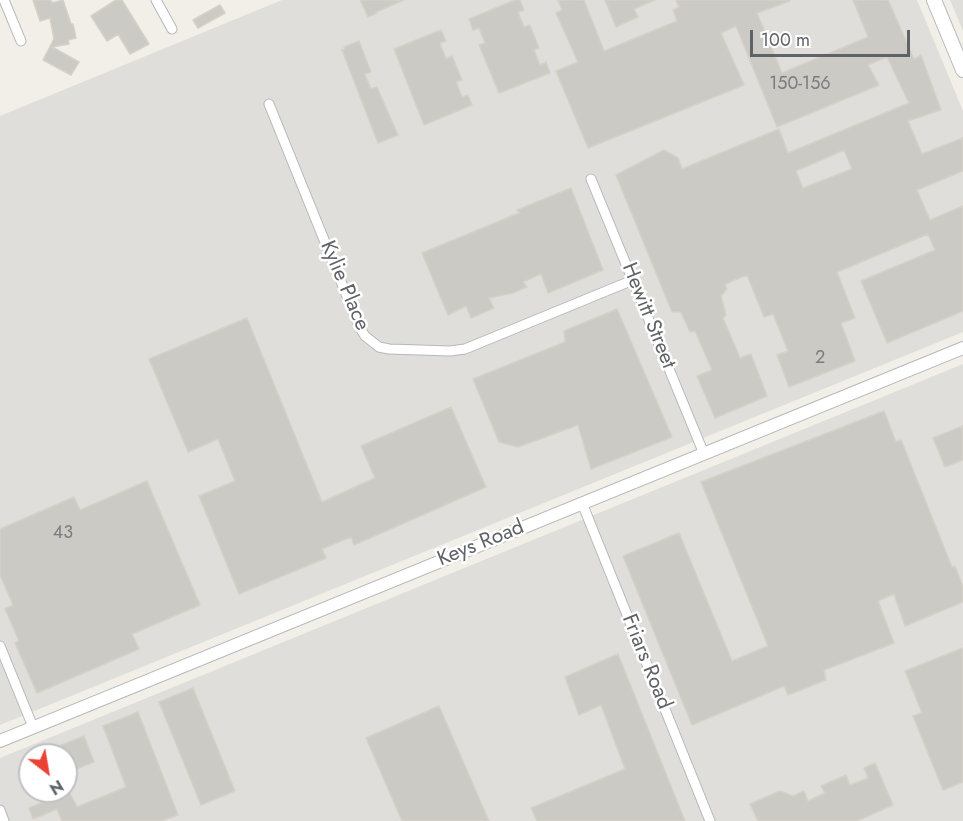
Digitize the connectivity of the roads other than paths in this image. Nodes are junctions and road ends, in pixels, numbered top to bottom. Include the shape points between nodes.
1 (4, 0) edge
2 (156, 0) edge
3 (934, 0) edge
4 (172, 29) dead end
5 (21, 41) dead end
6 (963, 70) edge
7 (269, 104) dead end
8 (591, 179) dead end
9 (633, 280) junction
10 (963, 348) edge
11 (704, 454) junction
12 (582, 504) junction
13 (0, 646) edge
14 (33, 727) junction
15 (0, 741) edge
16 (0, 810) edge
17 (4, 821) edge
18 (711, 821) edge

1 - 5 street
2 - 4 street
3 - 6 main road
7 - 9 street, Kylie Place via 359,326 379,347 465,349
8 - 9 street, Hewitt Street
9 - 11 street, Hewitt Street
10 - 11 street, Keys Road
11 - 12 street, Keys Road
12 - 14 street, Keys Road
12 - 18 street, Friars Road
13 - 14 street
14 - 15 street, Keys Road
16 - 17 street

